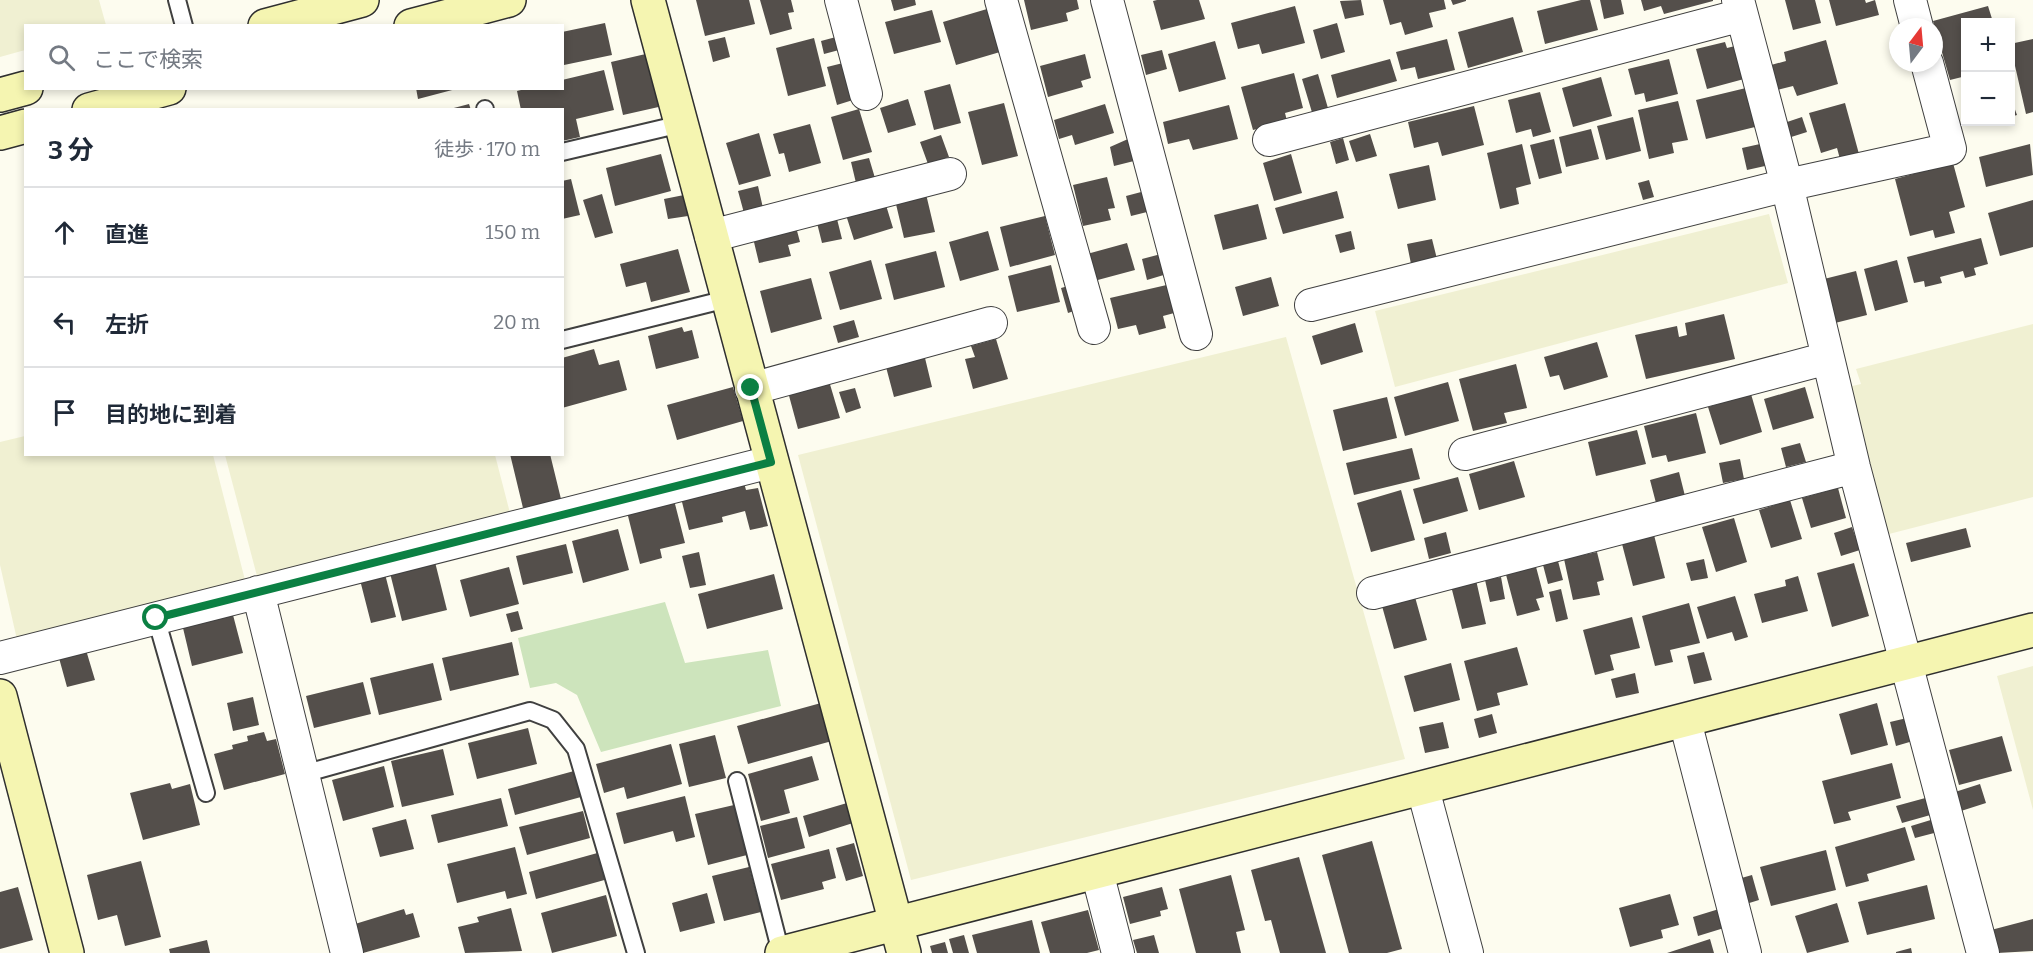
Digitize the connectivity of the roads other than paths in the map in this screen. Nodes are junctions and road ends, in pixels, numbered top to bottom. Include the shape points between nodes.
1 (177, 0) edge
2 (362, 0) edge
3 (509, 0) edge
4 (648, 0) edge
5 (841, 0) edge
6 (1001, 0) edge
7 (1107, 0) edge
8 (1910, 0) edge
9 (1740, 8) edge
10 (1915, 18) edge
11 (183, 24) edge
12 (272, 24) edge
13 (419, 24) edge
14 (1929, 72) edge
15 (24, 89) edge
16 (162, 90) edge
17 (866, 94) dead end
18 (0, 95) edge
19 (96, 108) edge
20 (681, 124) junction
21 (24, 127) edge
22 (0, 133) edge
23 (1269, 140) dead end
24 (564, 152) edge
25 (950, 174) dead end
26 (1787, 186) junction
27 (711, 236) junction
28 (727, 299) junction
29 (1311, 305) dead end
30 (991, 322) dead end
31 (1094, 328) dead end
32 (1196, 334) dead end
33 (564, 340) edge
34 (1828, 358) junction
35 (751, 388) junction
36 (1465, 454) dead end
37 (771, 462) junction
38 (1854, 467) junction
39 (258, 592) junction
40 (1373, 593) dead end
41 (156, 618) junction
42 (2033, 630) edge
43 (0, 658) edge
44 (1907, 662) junction
45 (0, 696) edge
46 (1685, 721) junction
47 (303, 774) junction
48 (737, 781) dead end
49 (1423, 789) junction
50 (206, 793) dead end
51 (1097, 872) junction
52 (900, 938) edge
53 (67, 953) edge
54 (347, 953) edge
55 (636, 953) edge
56 (782, 953) edge
57 (1119, 953) edge
58 (1467, 953) edge
59 (1745, 953) edge
60 (1983, 953) edge

1 - 11 lane
2 - 12 street
3 - 13 street
4 - 20 street
5 - 17 street
6 - 31 street
7 - 32 street
8 - 10 street
9 - 23 street
9 - 26 street
14 - 26 street via 1950,149
15 - 18 street
16 - 19 street
20 - 24 lane
20 - 27 street
21 - 22 street
25 - 27 street
26 - 29 street
26 - 34 street
27 - 28 street
28 - 33 lane
28 - 35 street
30 - 35 street
34 - 36 street
34 - 38 street
35 - 37 street
37 - 39 street
37 - 52 street
38 - 40 street
38 - 44 street
39 - 41 street
39 - 47 street
41 - 43 street
41 - 50 lane
42 - 44 street
44 - 46 street
44 - 60 street
45 - 53 street
46 - 49 street
46 - 59 street
47 - 54 street
47 - 55 lane via 530,711 553,720 576,749
48 - 56 lane
49 - 51 street
49 - 58 street
51 - 52 street
51 - 57 street
52 - 56 street

